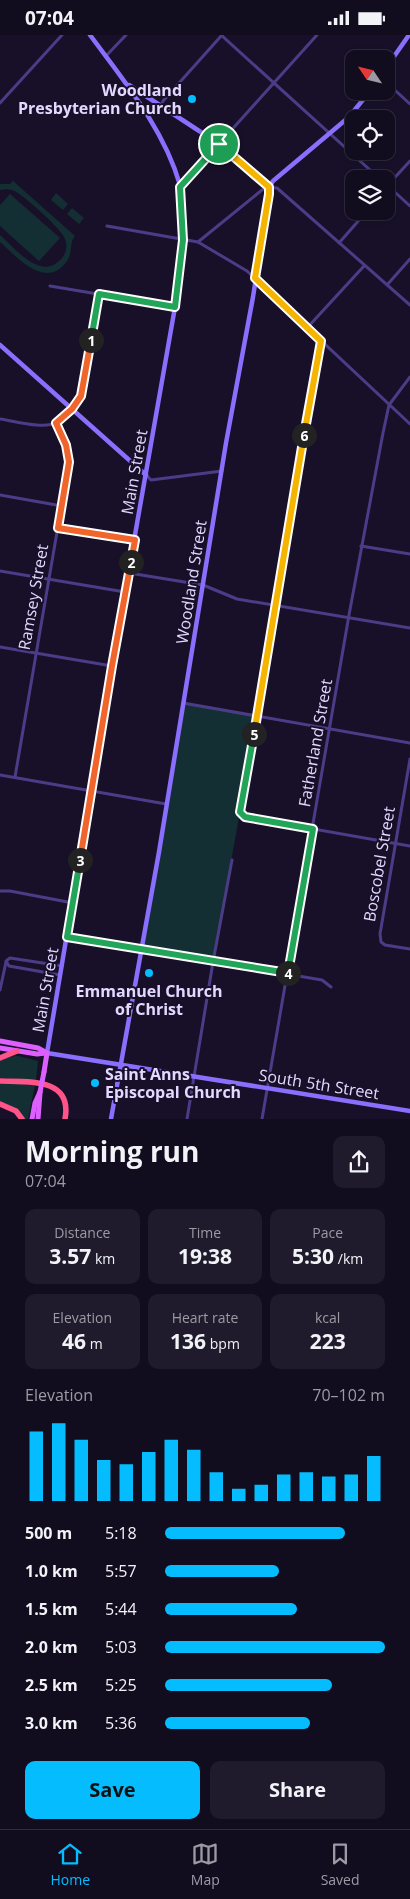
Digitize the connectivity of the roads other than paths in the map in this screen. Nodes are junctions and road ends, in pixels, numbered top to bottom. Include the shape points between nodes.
1 (62, 35) edge
2 (90, 35) edge
3 (126, 35) edge
4 (221, 35) edge
5 (317, 35) edge
6 (409, 35) edge
7 (106, 56) junction
8 (395, 56) edge
9 (274, 83) junction
10 (128, 84) junction
11 (395, 91) edge
12 (363, 100) edge
13 (0, 103) edge
14 (410, 104) edge
15 (161, 106) junction
16 (330, 134) junction
17 (219, 144) junction
18 (410, 161) edge
19 (370, 170) edge
20 (395, 177) edge
21 (180, 187) junction
22 (269, 187) junction
23 (395, 193) edge
24 (410, 206) edge
25 (359, 220) edge
26 (107, 226) dead end
27 (183, 240) junction
28 (198, 241) junction
29 (339, 243) junction
30 (410, 259) edge
31 (364, 265) junction
32 (255, 278) junction
33 (388, 285) junction
34 (50, 286) dead end
35 (99, 294) junction
36 (410, 305) edge
37 (175, 307) junction
38 (307, 328) junction
39 (321, 341) junction
40 (0, 345) edge
41 (410, 377) edge
42 (389, 405) junction
43 (72, 409) junction
44 (0, 419) edge
45 (56, 423) junction
46 (410, 424) edge
47 (222, 471) junction
48 (146, 475) junction
49 (0, 495) edge
50 (62, 506) junction
51 (58, 528) junction
52 (135, 540) junction
53 (361, 546) junction
54 (410, 554) edge
55 (0, 571) edge
56 (129, 573) junction
57 (49, 580) junction
58 (203, 585) junction
59 (126, 592) junction
60 (274, 606) junction
61 (349, 618) junction
62 (410, 628) edge
63 (0, 647) edge
64 (35, 653) junction
65 (112, 666) junction
66 (183, 703) junction
67 (256, 717) junction
68 (330, 729) junction
69 (410, 743) edge
70 (410, 759) edge
71 (0, 775) edge
72 (15, 777) junction
73 (92, 791) junction
74 (166, 804) junction
75 (313, 829) junction
76 (396, 843) junction
77 (410, 846) edge
78 (232, 860) dead end
79 (0, 891) edge
80 (73, 903) junction
81 (67, 937) junction
82 (141, 949) junction
83 (410, 949) edge
84 (26, 960) junction
85 (6, 961) junction
86 (213, 962) junction
87 (62, 966) junction
88 (24, 969) junction
89 (287, 974) junction
90 (61, 975) junction
91 (331, 987) dead end
92 (0, 991) edge
93 (0, 1041) edge
94 (0, 1048) edge
95 (17, 1051) junction
96 (47, 1053) junction
97 (0, 1058) edge
98 (121, 1065) junction
99 (195, 1077) junction
100 (0, 1081) edge
101 (268, 1089) junction
102 (40, 1092) junction
103 (0, 1104) edge
104 (410, 1111) edge
105 (22, 1119) edge
106 (32, 1119) edge
107 (38, 1119) edge
108 (65, 1119) edge
109 (111, 1119) edge
110 (187, 1119) edge
111 (262, 1119) edge

1 - 13 street
2 - 7 main road
3 - 7 street
4 - 9 street
4 - 15 street
5 - 9 street
6 - 8 main road
7 - 10 main road
9 - 16 street
9 - 17 street
10 - 15 main road
10 - 21 main road, Main Street via 160,137
11 - 14 street
12 - 16 main road
15 - 17 main road
16 - 19 street
16 - 22 main road
17 - 21 street
17 - 22 main road
18 - 20 street
21 - 27 main road, Main Street
22 - 28 street
22 - 29 street via 277,188
22 - 32 main road, Woodland Street
23 - 24 street
25 - 29 street
26 - 27 street
27 - 28 street
27 - 37 main road, Main Street
28 - 32 street
29 - 31 street
30 - 33 street
31 - 33 street
31 - 38 street
32 - 38 street
32 - 47 main road, Woodland Street
33 - 36 street
34 - 35 street
35 - 37 street
35 - 43 street via 81,396
37 - 48 main road, Main Street
38 - 39 street
39 - 42 street
39 - 60 street
40 - 43 main road
41 - 42 street, Fatherland Street
42 - 46 street
42 - 53 street, Fatherland Street
43 - 45 street
43 - 48 main road
44 - 45 street via 46,426
45 - 50 street, Ramsey Street via 66,445 69,462
47 - 48 street via 151,480
47 - 58 main road, Woodland Street
48 - 52 main road, Main Street
49 - 50 street
50 - 51 street, Ramsey Street
51 - 52 street
51 - 57 street, Ramsey Street
52 - 56 main road, Main Street
53 - 54 street
53 - 61 street, Fatherland Street
55 - 57 street
56 - 58 street
56 - 59 main road, Main Street
57 - 59 street
57 - 64 street, Ramsey Street
58 - 60 street via 237,599
58 - 66 main road, Woodland Street
59 - 65 main road, Main Street
60 - 61 street
60 - 67 street
61 - 62 street
61 - 68 street, Fatherland Street
63 - 64 street
64 - 65 street
64 - 72 street, Ramsey Street
65 - 73 main road, Main Street
66 - 67 street
66 - 74 main road, Woodland Street
67 - 68 street
67 - 75 street via 240,812 245,817
68 - 69 street
68 - 75 street, Fatherland Street
70 - 76 street, Boscobel Street
71 - 72 street
72 - 73 street
73 - 74 street
73 - 80 main road, Main Street
74 - 82 main road, Woodland Street
75 - 76 street
75 - 89 street, Fatherland Street
76 - 77 street
76 - 83 street, Boscobel Street via 380,935 385,945
78 - 86 street
79 - 80 street
80 - 81 main road, Main Street
81 - 82 street
81 - 87 main road, Main Street
82 - 86 street
82 - 98 main road, Woodland Street
84 - 85 street via 10,958
84 - 87 street
84 - 88 street
85 - 88 street via 9,966
85 - 92 street
86 - 89 street
86 - 99 street
87 - 90 main road, Main Street
88 - 90 street
89 - 91 street via 322,980
89 - 101 street, Fatherland Street
90 - 96 main road, Main Street
93 - 96 main road via 38,1048
94 - 95 main road
95 - 96 main road
95 - 97 highway
96 - 98 main road, South 5th Street
96 - 102 main road, Main Street, bridge
98 - 99 main road, South 5th Street
98 - 109 main road, Woodland Street
99 - 101 main road, South 5th Street
99 - 110 street
100 - 108 highway via 33,1082 55,1088 65,1101
101 - 104 main road, South 5th Street
101 - 111 street, Fatherland Street
102 - 106 main road
102 - 107 main road
103 - 105 highway via 16,1111

